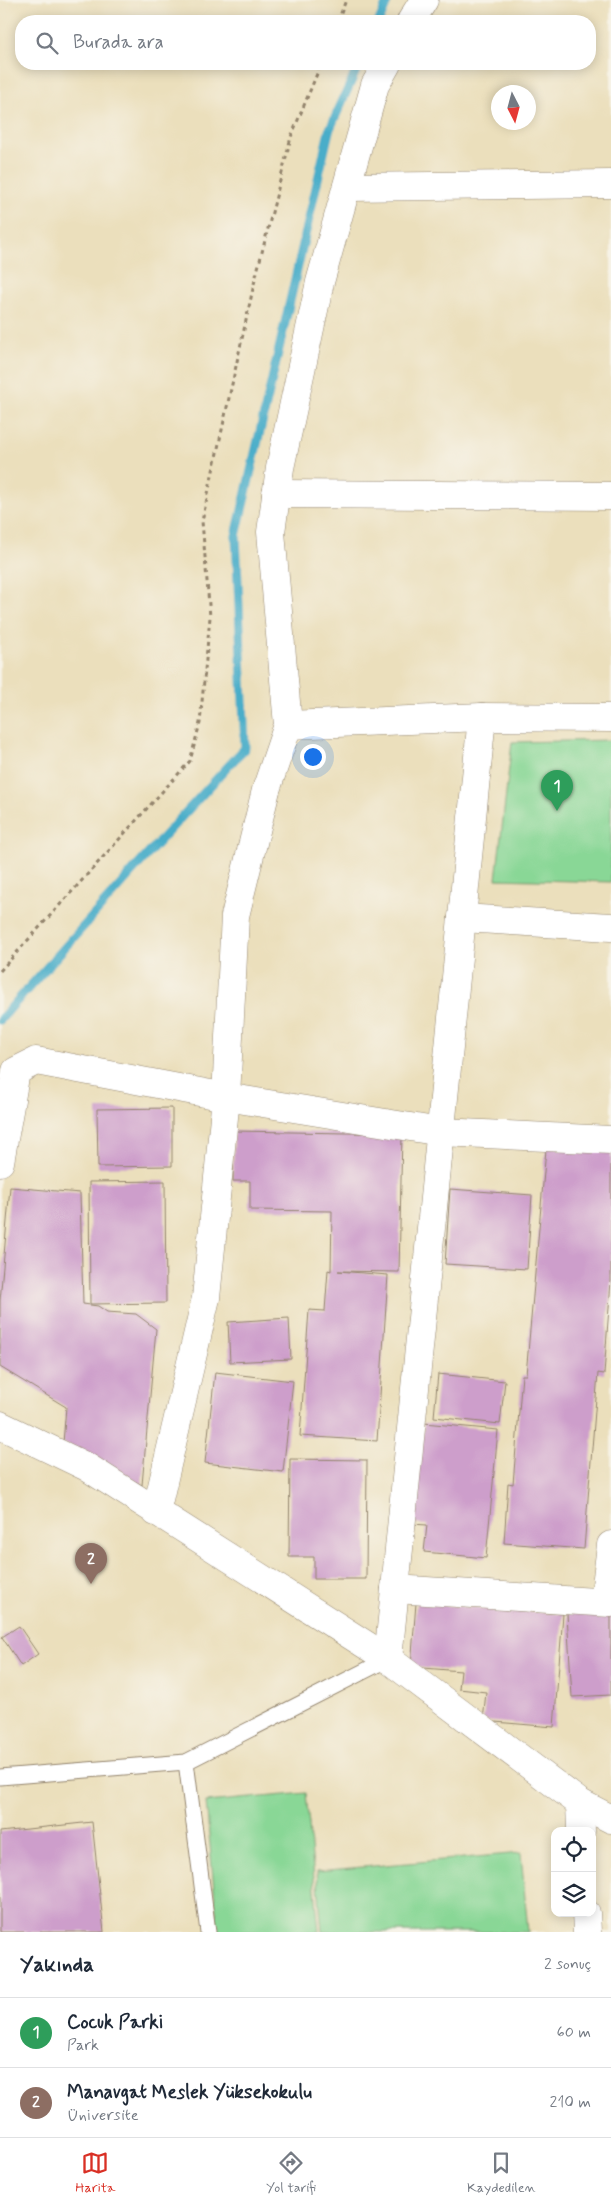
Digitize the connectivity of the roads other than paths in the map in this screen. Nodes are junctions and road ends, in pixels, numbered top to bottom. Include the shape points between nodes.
1 (424, 0) edge
2 (415, 15) edge
3 (383, 70) edge
4 (611, 184) edge
5 (347, 187) junction
6 (276, 494) junction
7 (611, 496) edge
8 (482, 718) junction
9 (611, 718) edge
10 (288, 725) junction
11 (462, 918) junction
12 (611, 927) edge
13 (226, 1097) junction
14 (441, 1132) junction
15 (611, 1140) edge
16 (0, 1162) edge
17 (0, 1425) edge
18 (156, 1512) junction
19 (611, 1545) edge
20 (394, 1589) junction
21 (608, 1602) edge
22 (388, 1659) junction
23 (186, 1762) junction
24 (0, 1777) edge
25 (580, 1803) junction
26 (611, 1819) edge
27 (581, 1827) edge
28 (586, 1917) edge
29 (208, 1932) edge
30 (587, 1932) edge

1 - 2 street
3 - 5 street via 375,84
4 - 5 street
5 - 6 street via 320,282
6 - 7 street
6 - 10 street via 271,532
8 - 9 street
8 - 10 street
8 - 11 street
10 - 13 street via 266,790 236,916
11 - 12 street
11 - 14 street
13 - 14 street
13 - 16 street via 36,1061 16,1072
13 - 18 street via 206,1298
14 - 15 street
14 - 20 street
17 - 18 street via 87,1467
18 - 22 street
19 - 21 street
20 - 21 street
20 - 22 street
22 - 23 lane
22 - 25 street
23 - 24 lane
23 - 29 lane
25 - 26 street
25 - 27 street
28 - 30 street

